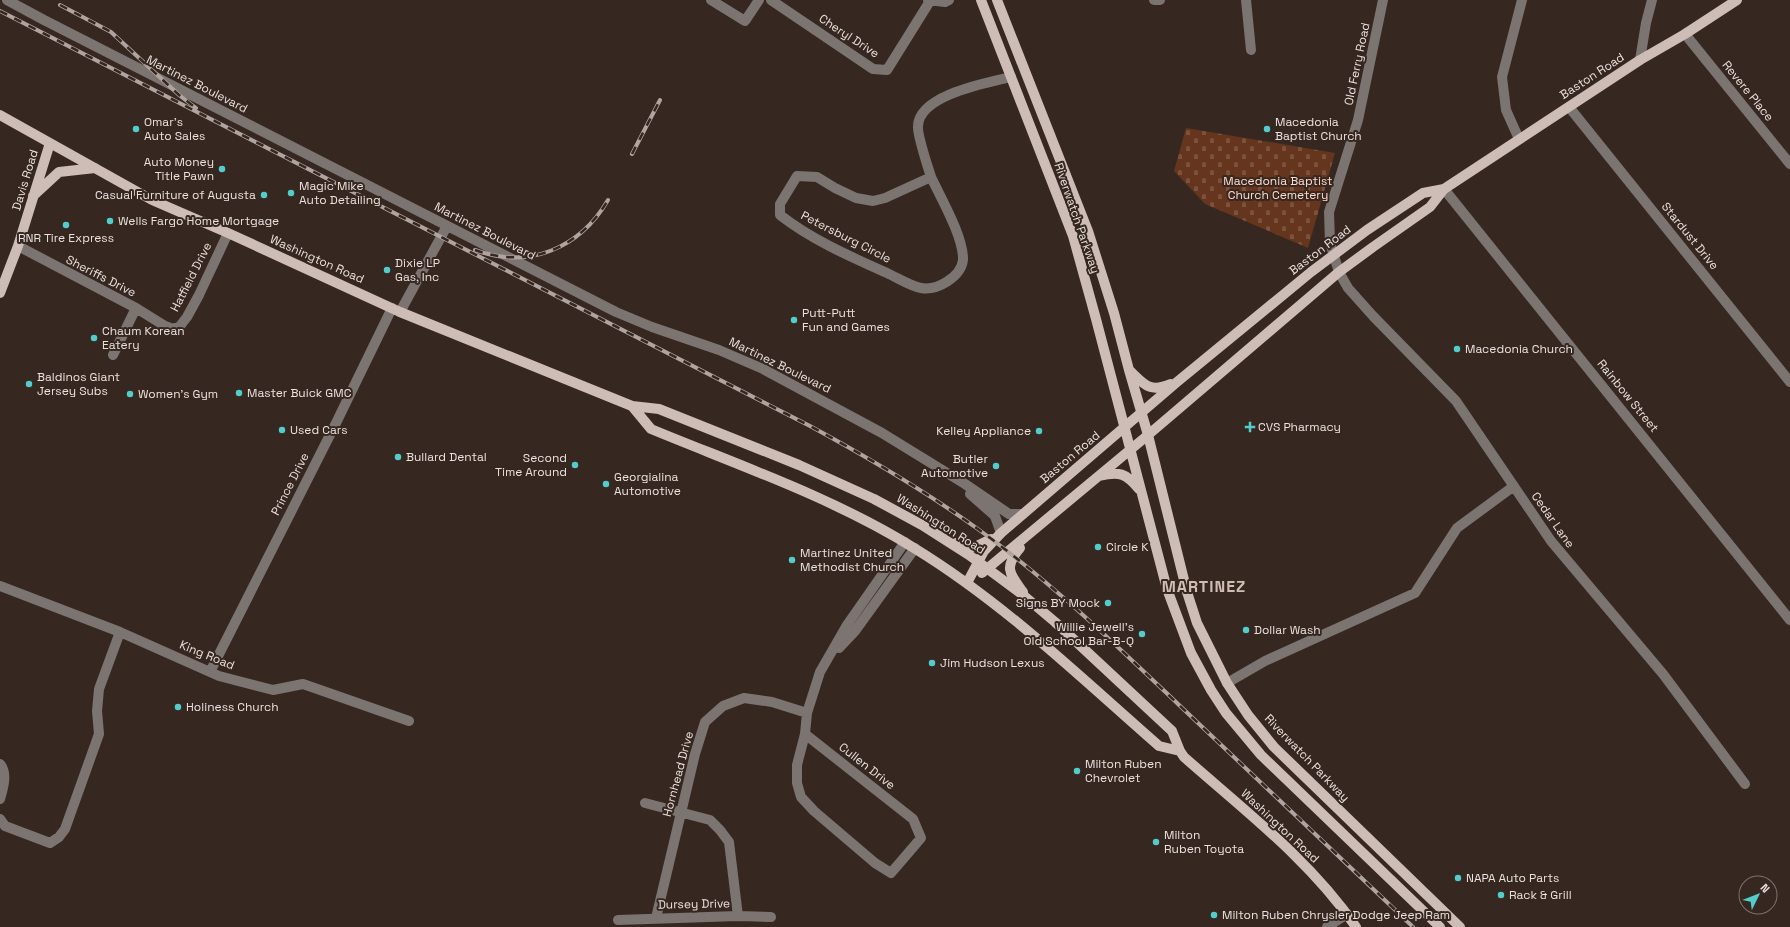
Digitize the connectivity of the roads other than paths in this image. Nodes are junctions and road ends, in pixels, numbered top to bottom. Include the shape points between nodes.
1 (7, 0) edge
2 (711, 0) edge
3 (759, 0) edge
4 (771, 0) edge
5 (949, 0) edge
6 (981, 0) edge
7 (997, 0) edge
8 (1154, 0) edge
9 (1160, 0) edge
10 (1246, 0) edge
11 (1383, 0) edge
12 (1522, 0) edge
13 (1652, 0) edge
14 (1737, 0) edge
15 (929, 1) edge
16 (1685, 34) junction
17 (1251, 50) dead end
18 (1640, 60) junction
19 (1011, 77) junction
20 (1569, 107) junction
21 (0, 115) edge
22 (1519, 139) junction
23 (50, 143) junction
24 (1790, 164) edge
25 (95, 168) junction
26 (931, 177) junction
27 (1444, 189) junction
28 (33, 196) junction
29 (447, 226) junction
30 (228, 233) junction
31 (18, 246) junction
32 (1334, 256) junction
33 (1339, 272) junction
34 (0, 293) edge
35 (136, 308) junction
36 (396, 310) junction
37 (173, 329) joint
38 (113, 354) dead end
39 (1129, 370) junction
40 (1177, 382) junction
41 (1790, 382) edge
42 (632, 406) junction
43 (1142, 414) junction
44 (1124, 429) junction
45 (1148, 435) junction
46 (1129, 450) junction
47 (954, 478) junction
48 (1096, 478) junction
49 (1514, 486) junction
50 (1141, 492) junction
51 (1023, 514) junction
52 (1001, 533) junction
53 (1025, 538) junction
54 (947, 541) junction
55 (905, 542) junction
56 (914, 548) junction
57 (978, 562) junction
58 (987, 569) junction
59 (967, 583) junction
60 (0, 586) edge
61 (1189, 598) junction
62 (1029, 601) junction
63 (1171, 603) junction
64 (1790, 620) edge
65 (120, 632) junction
66 (829, 658) junction
67 (210, 672) junction
68 (1226, 683) junction
69 (807, 713) junction
70 (409, 721) dead end
71 (805, 734) junction
72 (1180, 751) junction
73 (0, 764) edge
74 (1745, 784) dead end
75 (0, 798) edge
76 (645, 803) dead end
77 (681, 812) junction
78 (0, 819) edge
79 (1347, 914) junction
80 (738, 916) junction
81 (771, 917) dead end
82 (656, 918) junction
83 (618, 920) dead end
84 (1327, 927) edge
85 (1356, 927) edge
86 (1440, 927) edge
87 (1460, 927) edge

1 - 29 street, Martinez Boulevard
2 - 3 street via 745,21
4 - 15 street, Cheryl Drive via 873,69 887,70
5 - 15 street
6 - 19 main road, Riverwatch Parkway
7 - 39 main road, Riverwatch Parkway via 1088,231
8 - 9 street
10 - 17 street
11 - 32 street, Old Ferry Road via 1358,120 1329,212 1330,243
12 - 22 street via 1502,77 1506,110
13 - 18 street
14 - 16 main road, Baston Road
16 - 18 main road, Baston Road
16 - 24 street, Revere Place
18 - 20 main road, Baston Road
19 - 26 street, Petersburg Circle via 948,94 925,108 918,126
19 - 44 main road, Riverwatch Parkway via 1073,236
20 - 22 main road, Baston Road
20 - 41 street, Stardust Drive
21 - 23 main road, Washington Road
22 - 27 main road, Baston Road
23 - 25 main road, Washington Road
23 - 28 main road, Davis Road
25 - 28 main road via 59,172
25 - 30 main road, Washington Road via 152,200
26 - 26 street, Petersburg Circle via 873,201 856,198 817,177 797,176 780,204 780,215 794,226 856,260 909,283 922,288 942,285 955,275 963,261 961,245
27 - 32 main road, Baston Road via 1424,193 1367,230
27 - 33 main road via 1430,207
27 - 64 street, Rainbow Street
28 - 31 main road, Davis Road
29 - 36 street, Prince Drive
29 - 47 street, Martinez Boulevard via 635,320 763,369 882,433
30 - 36 main road, Washington Road
30 - 37 street, Hatfield Drive via 199,295 180,326
31 - 34 main road, Davis Road
31 - 35 street, Sheriffs Drive
32 - 33 street, Old Ferry Road
32 - 40 main road, Baston Road
33 - 45 main road
33 - 49 street, Cedar Lane via 1348,288 1373,316 1456,401
35 - 37 street, Sheriffs Drive
35 - 38 street
36 - 42 main road, Washington Road
36 - 67 street, Prince Drive
39 - 40 main road via 1146,387 1156,389
39 - 43 main road, Riverwatch Parkway
40 - 43 main road, Baston Road
42 - 54 main road, Washington Road via 660,409 837,481 899,512
42 - 55 main road, Washington Road via 651,429 829,503
43 - 44 main road, Baston Road
43 - 45 main road, Riverwatch Parkway
44 - 46 main road, Riverwatch Parkway
44 - 51 main road, Baston Road
45 - 46 main road
45 - 61 main road, Riverwatch Parkway
46 - 48 main road
46 - 50 main road, Riverwatch Parkway
47 - 51 street, Martinez Boulevard via 1009,514
47 - 52 street, Martinez Boulevard via 995,516
48 - 50 main road via 1112,473 1125,475
48 - 53 main road
49 - 68 street via 1457,528 1415,593 1265,661
49 - 74 street, Cedar Lane via 1556,547 1663,674
50 - 63 main road, Riverwatch Parkway
51 - 52 main road, Baston Road
52 - 54 main road via 975,547
52 - 57 main road, Baston Road via 984,551
53 - 58 main road
53 - 62 main road via 1010,561 1010,570
54 - 57 main road, Washington Road
55 - 56 main road, Washington Road
55 - 66 street via 847,625
56 - 59 main road, Washington Road
56 - 66 street via 855,631
57 - 58 main road, Washington Road
57 - 59 main road, Baston Road
58 - 59 main road
58 - 62 main road, Washington Road
59 - 72 main road, Washington Road via 1025,628 1159,746
60 - 65 street, King Road
61 - 63 main road
61 - 68 main road, Riverwatch Parkway via 1197,623
62 - 72 main road, Washington Road via 1172,731
63 - 86 main road, Riverwatch Parkway via 1197,666 1214,696 1242,734 1261,756
65 - 67 street, King Road
65 - 78 street via 99,690 99,734 62,833 50,843 5,826
66 - 69 street via 820,672
67 - 70 street, King Road via 274,690 304,684
68 - 87 main road, Riverwatch Parkway via 1274,747
69 - 71 street
69 - 77 street, Hornhead Drive via 772,702 744,698 723,706 705,722
71 - 71 street, Cullen Drive via 797,765 797,783 801,797 874,863 891,873 921,838 913,819
72 - 79 main road, Washington Road via 1292,851
73 - 75 street via 4,785
76 - 77 street
77 - 80 street via 710,820 729,842
77 - 82 street, Hornhead Drive
79 - 84 street
79 - 85 main road, Washington Road
80 - 81 street, Dursey Drive
80 - 82 street, Dursey Drive
82 - 83 street, Dursey Drive

